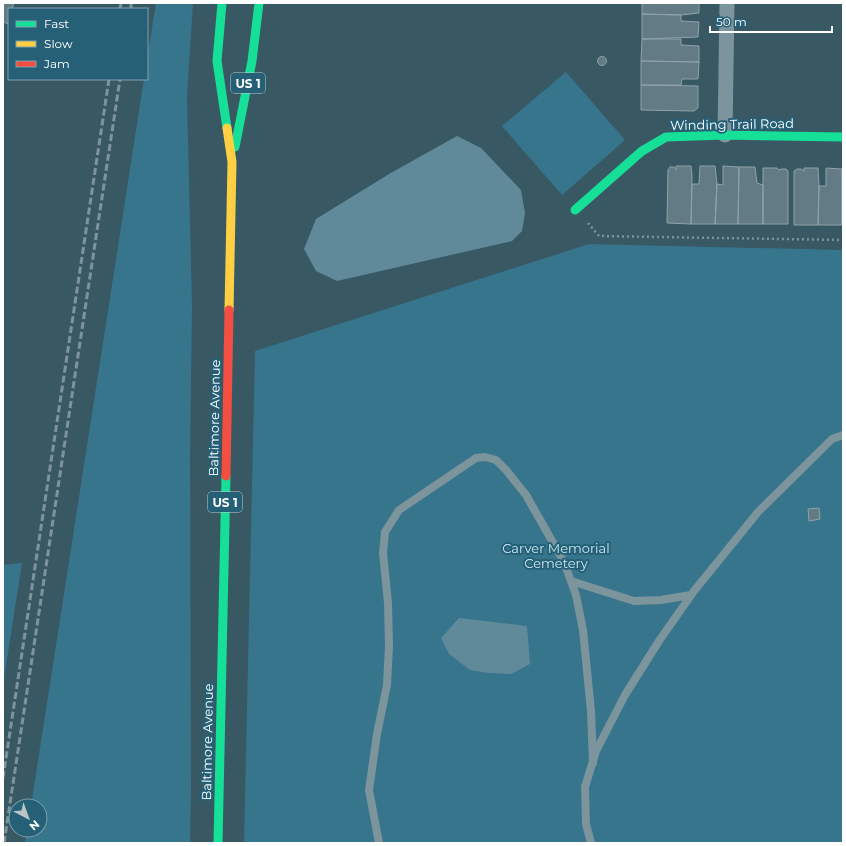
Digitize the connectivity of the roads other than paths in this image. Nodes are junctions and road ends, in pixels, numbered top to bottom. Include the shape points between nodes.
1 (222, 3) edge
2 (259, 3) edge
3 (727, 3) edge
4 (725, 135) junction
5 (843, 138) edge
6 (232, 162) junction
7 (575, 210) road end
8 (843, 435) edge
9 (571, 581) junction
10 (691, 595) junction
11 (592, 763) junction
12 (218, 843) edge
13 (379, 843) edge
14 (591, 843) edge

1 - 6 main road, Baltimore Avenue / US 1 via 217,61
2 - 6 main road, Baltimore Avenue / US 1 via 252,62
3 - 4 street
4 - 5 main road, Winding Trail Road
4 - 7 main road, Winding Trail Road via 666,137 642,151
6 - 12 main road, Baltimore Avenue / US 1
8 - 10 lane via 832,439 758,512
9 - 10 lane via 634,601
9 - 11 lane via 583,630 591,711
9 - 13 lane via 564,562 526,495 496,460 476,458 399,510 385,532 383,553 388,603 387,679 369,790
10 - 11 lane via 625,695
11 - 14 lane via 585,787 586,824

